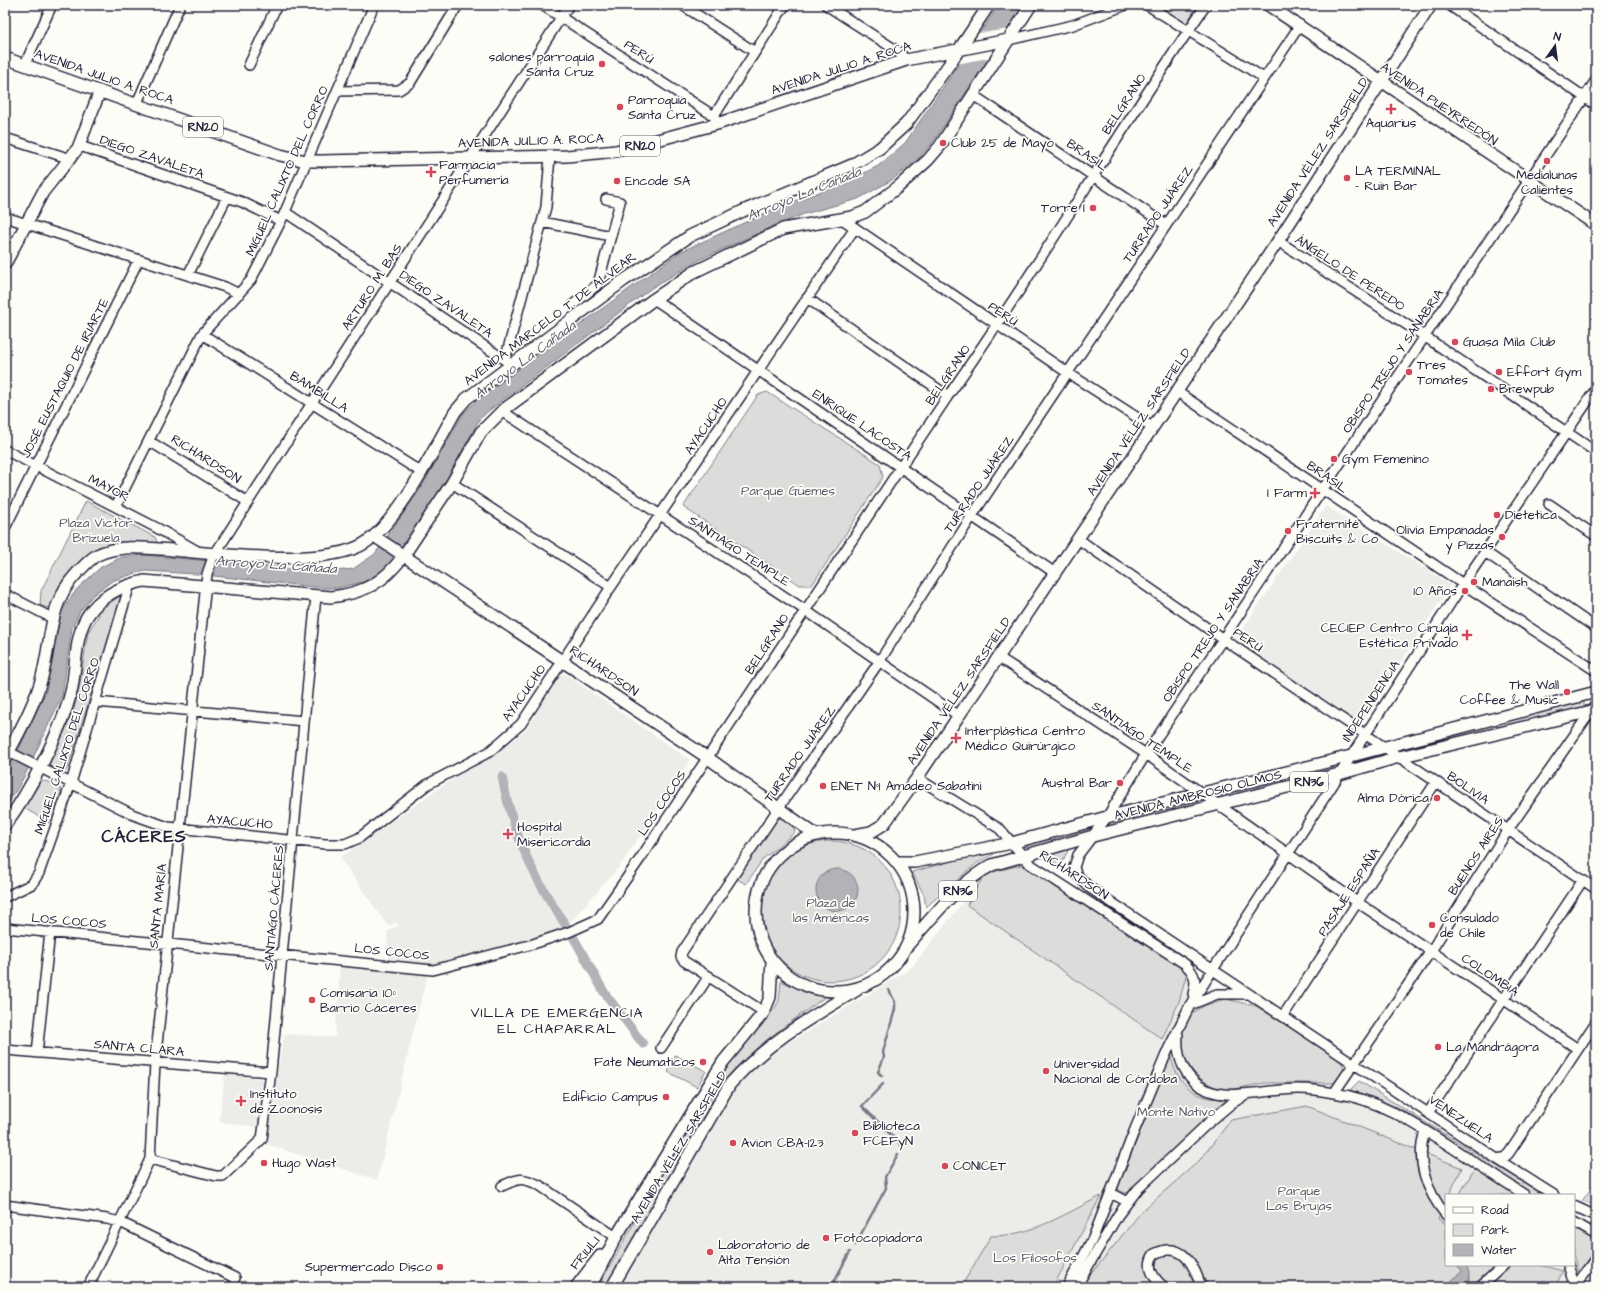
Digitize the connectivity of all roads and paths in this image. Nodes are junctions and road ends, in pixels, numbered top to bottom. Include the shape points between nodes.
1 (52, 5) edge
2 (180, 5) edge
3 (277, 5) edge
4 (374, 5) edge
5 (458, 5) edge
6 (542, 5) edge
7 (568, 5) edge
8 (682, 5) edge
9 (785, 5) edge
10 (826, 5) edge
11 (1031, 5) edge
12 (1126, 5) edge
13 (1147, 5) edge
14 (1206, 5) edge
15 (1268, 5) edge
16 (1431, 5) edge
17 (1448, 5) edge
18 (987, 6) edge
19 (561, 17) junction
20 (1300, 25) junction
21 (1188, 31) junction
22 (1008, 40) junction
23 (960, 49) junction
24 (755, 52) junction
25 (5, 58) edge
26 (906, 60) junction
27 (25, 64) junction
28 (249, 65) dead end
29 (1264, 78) junction
30 (1596, 80) edge
31 (1380, 81) junction
32 (100, 90) junction
33 (337, 91) junction
34 (972, 95) junction
35 (1584, 98) junction
36 (137, 103) junction
37 (1596, 105) edge
38 (715, 120) junction
39 (5, 138) edge
40 (80, 146) junction
41 (550, 156) junction
42 (471, 157) junction
43 (72, 159) junction
44 (306, 161) junction
45 (1093, 175) junction
46 (1530, 182) junction
47 (226, 197) junction
48 (606, 199) dead end
49 (283, 216) junction
50 (5, 217) edge
51 (842, 219) junction
52 (542, 222) junction
53 (26, 224) junction
54 (1166, 224) junction
55 (1596, 225) edge
56 (855, 228) junction
57 (612, 236) junction
58 (1278, 241) junction
59 (138, 261) junction
60 (5, 264) edge
61 (188, 275) junction
62 (391, 283) junction
63 (239, 294) junction
64 (807, 298) junction
65 (654, 299) junction
66 (574, 304) dead end
67 (998, 326) junction
68 (202, 334) junction
69 (1424, 336) junction
70 (508, 363) junction
71 (758, 371) junction
72 (1068, 373) junction
73 (1596, 388) edge
74 (1176, 391) junction
75 (948, 396) junction
76 (312, 403) junction
77 (502, 412) junction
78 (1152, 427) junction
79 (1567, 433) junction
80 (149, 441) junction
81 (5, 450) edge
82 (1596, 452) edge
83 (36, 466) junction
84 (902, 468) junction
85 (421, 472) junction
86 (452, 483) junction
87 (1323, 490) junction
88 (248, 502) junction
89 (1549, 504) dead end
90 (116, 506) junction
91 (661, 515) junction
92 (972, 516) junction
93 (5, 528) edge
94 (1596, 536) edge
95 (378, 539) junction
96 (1078, 539) junction
97 (200, 552) junction
98 (1485, 552) junction
99 (402, 554) junction
100 (214, 555) junction
101 (1055, 573) junction
102 (205, 580) junction
103 (130, 584) junction
104 (1463, 584) junction
105 (611, 587) junction
106 (5, 594) edge
107 (316, 596) junction
108 (805, 610) junction
109 (52, 618) junction
110 (1596, 628) edge
111 (1223, 639) junction
112 (998, 657) junction
113 (563, 660) junction
114 (879, 662) junction
115 (1596, 671) edge
116 (1596, 692) edge
117 (96, 702) junction
118 (1594, 708) edge
119 (191, 710) junction
120 (959, 716) junction
121 (304, 721) junction
122 (1365, 734) junction
123 (1383, 746) junction
124 (8, 754) edge
125 (1146, 754) junction
126 (1351, 756) junction
127 (1399, 757) junction
128 (708, 758) junction
129 (38, 766) junction
130 (1339, 774) junction
131 (917, 778) junction
132 (1436, 782) junction
133 (70, 783) junction
134 (1202, 793) junction
135 (1218, 804) junction
136 (778, 809) junction
137 (1107, 816) junction
138 (5, 825) edge
139 (179, 829) junction
140 (1508, 830) junction
141 (816, 835) junction
142 (855, 835) junction
143 (1093, 836) junction
144 (293, 840) junction
145 (1012, 843) junction
146 (1288, 854) junction
147 (1022, 856) junction
148 (897, 862) junction
149 (1583, 880) junction
150 (1596, 889) edge
151 (5, 897) edge
152 (1358, 902) junction
153 (5, 928) edge
154 (50, 932) junction
155 (168, 943) junction
156 (907, 946) junction
157 (1431, 951) junction
158 (282, 954) junction
159 (772, 960) junction
160 (1211, 970) junction
161 (709, 976) junction
162 (867, 984) junction
163 (1249, 995) junction
164 (1502, 1000) junction
165 (1190, 1005) junction
166 (764, 1012) junction
167 (1283, 1016) junction
168 (1596, 1022) edge
169 (1178, 1028) junction
170 (661, 1048) dead end
171 (1578, 1049) junction
172 (5, 1050) edge
173 (37, 1053) junction
174 (155, 1063) junction
175 (1354, 1064) junction
176 (271, 1072) junction
177 (1250, 1092) junction
178 (1334, 1093) junction
179 (1428, 1113) junction
180 (1425, 1131) junction
181 (150, 1159) junction
182 (1497, 1159) junction
183 (502, 1186) dead end
184 (1111, 1193) junction
185 (1523, 1194) edge
186 (1552, 1194) edge
187 (1128, 1202) junction
188 (5, 1205) edge
189 (1575, 1206) edge
190 (1445, 1214) edge
191 (1596, 1216) edge
192 (120, 1222) junction
193 (1575, 1223) edge
194 (1596, 1235) edge
195 (616, 1237) junction
196 (1596, 1258) edge
197 (1503, 1266) edge
198 (1568, 1266) edge
199 (235, 1278) dead end
200 (88, 1287) edge
201 (576, 1287) edge
202 (590, 1287) edge
203 (612, 1287) edge
204 (1067, 1287) edge
205 (1076, 1287) edge
206 (1164, 1287) edge
207 (1201, 1287) edge
208 (1480, 1287) edge
209 (1575, 1287) edge

1 - 27 street
2 - 36 street
3 - 28 street
4 - 33 street, MIGUEL CALIXTO DEL CORRO
5 - 33 street via 406,87 399,90
6 - 19 street, PERÚ
7 - 19 street, ARTURO M. BAS
8 - 24 street
9 - 24 street
10 - 26 street via 899,52
11 - 22 main road
12 - 22 street, AVENIDA JULIO A. ROCA via 1073,26
13 - 21 street
14 - 21 street, BELGRANO
15 - 20 main road, AVENIDA PUEYRREDÓN
16 - 31 main road, AVENIDA VÉLEZ SARSFIELD
17 - 35 street
18 - 23 main road, AVENIDA MARCELO T. DE ALVEAR
19 - 38 street, PERÚ
19 - 42 street, ARTURO M. BAS
20 - 29 street, TURRADO JUÁREZ
20 - 31 main road, AVENIDA PUEYRREDÓN
21 - 29 street
21 - 45 street, BELGRANO
22 - 23 main road, AVENIDA JULIO A. ROCA / RN20
22 - 34 main road
23 - 26 main road, AVENIDA JULIO A. ROCA / RN20
23 - 70 main road, AVENIDA MARCELO T. DE ALVEAR via 906,124 880,148 852,165 690,236
24 - 38 street
25 - 27 main road, AVENIDA JULIO A. ROCA / RN20
26 - 38 main road, AVENIDA JULIO A. ROCA / RN20
27 - 32 main road, AVENIDA JULIO A. ROCA / RN20
29 - 54 street, TURRADO JUÁREZ
30 - 35 street, OBISPO TREJO Y SANABRIA
31 - 46 main road, AVENIDA PUEYRREDÓN
31 - 58 main road, AVENIDA VÉLEZ SARSFIELD
32 - 36 main road, AVENIDA JULIO A. ROCA / RN20
32 - 40 main road
33 - 44 street, MIGUEL CALIXTO DEL CORRO
34 - 45 street, BRASIL
34 - 51 main road via 940,146 928,160 880,202 865,212
35 - 37 street
35 - 46 street, OBISPO TREJO Y SANABRIA
36 - 44 main road, AVENIDA JULIO A. ROCA / RN20 via 280,155
38 - 41 main road, AVENIDA JULIO A. ROCA / RN20 via 616,151
39 - 43 street
40 - 43 main road
40 - 47 street, DIEGO ZAVALETA
41 - 42 main road, AVENIDA JULIO A. ROCA / RN20
41 - 52 street
42 - 44 main road, AVENIDA JULIO A. ROCA / RN20
42 - 62 street, ARTURO M. BAS
43 - 53 main road via 43,192
44 - 49 street, MIGUEL CALIXTO DEL CORRO
45 - 54 street, BRASIL
45 - 67 street, BELGRANO
46 - 55 main road, AVENIDA PUEYRREDÓN
46 - 69 street, OBISPO TREJO Y SANABRIA
47 - 49 street, DIEGO ZAVALETA
47 - 61 street
48 - 57 street via 620,202
49 - 62 street, DIEGO ZAVALETA
49 - 63 street, MIGUEL CALIXTO DEL CORRO via 251,280
50 - 53 street
51 - 56 street, PERÚ
51 - 65 main road via 792,227 772,234 706,266
52 - 57 street
52 - 70 street
53 - 59 street
53 - 60 main road
54 - 72 street, TURRADO JUÁREZ
56 - 64 street, AYACUCHO
56 - 67 street, PERÚ
57 - 66 street via 598,284
58 - 69 street, ÁNGELO DE PEREDO
58 - 74 main road, AVENIDA VÉLEZ SARSFIELD
59 - 61 street
59 - 83 street, JOSÉ EUSTAQUIO DE IRIARTE
61 - 63 street
62 - 70 street, DIEGO ZAVALETA
62 - 76 street, ARTURO M. BAS
63 - 68 street, MIGUEL CALIXTO DEL CORRO
64 - 71 street, AYACUCHO
64 - 75 street
65 - 71 street, ENRIQUE LACOSTA
65 - 77 main road
67 - 72 street, PERÚ
67 - 75 street, BELGRANO
68 - 76 street, BAMBILLA
68 - 80 street, MIGUEL CALIXTO DEL CORRO
69 - 79 street, ÁNGELO DE PEREDO
69 - 87 street, OBISPO TREJO Y SANABRIA
70 - 85 main road, AVENIDA MARCELO T. DE ALVEAR via 466,399 455,412
71 - 84 street, ENRIQUE LACOSTA
71 - 91 street, AYACUCHO
72 - 78 street, PERÚ
72 - 92 street, TURRADO JUÁREZ
73 - 79 street, INDEPENDENCIA
74 - 78 main road, AVENIDA VÉLEZ SARSFIELD
74 - 87 street, BRASIL
75 - 84 street, BELGRANO
76 - 85 street, BAMBILLA
76 - 88 street, ARTURO M. BAS
77 - 86 main road via 481,432
77 - 91 street, SANTIAGO TEMPLE
78 - 96 main road, AVENIDA VÉLEZ SARSFIELD
79 - 82 street, ÁNGELO DE PEREDO
79 - 98 street, INDEPENDENCIA
80 - 88 street, RICHARDSON
80 - 90 street, MIGUEL CALIXTO DEL CORRO
81 - 83 street, MAYOR
83 - 90 street, MAYOR
83 - 93 street, JOSÉ EUSTAQUIO DE IRIARTE
84 - 92 street, ENRIQUE LACOSTA
84 - 108 street, BELGRANO
85 - 95 main road, AVENIDA MARCELO T. DE ALVEAR
86 - 99 main road
86 - 105 street
87 - 104 street, BRASIL
87 - 111 street, OBISPO TREJO Y SANABRIA
88 - 100 street, ARTURO M. BAS
89 - 94 street
90 - 97 street, MAYOR
91 - 105 street, AYACUCHO
91 - 108 street, SANTIAGO TEMPLE
92 - 101 street, ENRIQUE LACOSTA
92 - 114 street, TURRADO JUÁREZ
95 - 99 main road, RICHARDSON
95 - 100 main road, AVENIDA MARCELO T. DE ALVEAR via 327,555
96 - 101 main road, AVENIDA VÉLEZ SARSFIELD
96 - 111 street, PERÚ
97 - 100 main road, AVENIDA MARCELO T. DE ALVEAR
97 - 109 main road, AVENIDA MARCELO T. DE ALVEAR via 121,548 96,556 71,581
98 - 104 street, INDEPENDENCIA
98 - 110 street
99 - 107 main road via 390,573 370,587 346,595
99 - 113 main road, RICHARDSON
100 - 102 street, ARTURO M. BAS
101 - 112 main road, AVENIDA VÉLEZ SARSFIELD
102 - 103 main road via 144,581
102 - 107 main road
102 - 119 street, SANTA MARÍA
103 - 117 street, MIGUEL CALIXTO DEL CORRO
103 - 129 main road via 101,600 88,615 83,626 67,707
104 - 115 street, BRASIL
104 - 122 street, INDEPENDENCIA
105 - 113 street, AYACUCHO
106 - 109 street
107 - 121 street, SANTIAGO CÁCERES
108 - 114 street, SANTIAGO TEMPLE
108 - 128 street, BELGRANO
109 - 124 main road, AVENIDA MARCELO T. DE ALVEAR via 40,686
111 - 122 street, PERÚ
111 - 125 street, OBISPO TREJO Y SANABRIA
112 - 120 main road, AVENIDA VÉLEZ SARSFIELD
112 - 125 street, SANTIAGO TEMPLE
113 - 128 main road, RICHARDSON
113 - 144 street, AYACUCHO via 521,724 489,752 428,784 352,842 345,844
114 - 120 street, SANTIAGO TEMPLE
114 - 136 street, TURRADO JUÁREZ
116 - 123 main road, AVENIDA AMBROSIO OLMOS / RN36
117 - 119 street
117 - 133 street, MIGUEL CALIXTO DEL CORRO
118 - 127 main road, AVENIDA AMBROSIO OLMOS / RN36
118 - 140 street, BUENOS AIRES
119 - 121 street
119 - 139 street, SANTA MARÍA
120 - 131 main road, AVENIDA VÉLEZ SARSFIELD
121 - 144 street, SANTIAGO CÁCERES
122 - 123 street, BOLIVIA
122 - 126 street, INDEPENDENCIA
123 - 126 main road, AVENIDA AMBROSIO OLMOS / RN36
123 - 127 street, BOLIVIA
124 - 129 street, AYACUCHO
125 - 134 street, SANTIAGO TEMPLE
125 - 137 street, OBISPO TREJO Y SANABRIA
126 - 130 street, INDEPENDENCIA
126 - 134 main road, AVENIDA AMBROSIO OLMOS / RN36
127 - 130 main road, AVENIDA AMBROSIO OLMOS / RN36
127 - 132 street, BOLIVIA
128 - 136 main road, RICHARDSON
128 - 158 street, LOS COCOS via 605,911 589,924 533,944 432,970
129 - 133 street, AYACUCHO
129 - 138 main road
130 - 135 main road, AVENIDA AMBROSIO OLMOS / RN36
130 - 146 street, INDEPENDENCIA
131 - 142 main road, AVENIDA VÉLEZ SARSFIELD via 884,824 872,832
131 - 145 street, RICHARDSON via 1000,829
132 - 140 street, BOLIVIA
132 - 152 street, PASAJE ESPAÑA
133 - 139 street, AYACUCHO via 134,814
133 - 151 street, MIGUEL CALIXTO DEL CORRO via 36,879 32,884
134 - 135 street, SANTIAGO TEMPLE
134 - 137 main road, AVENIDA AMBROSIO OLMOS / RN36
135 - 143 main road, AVENIDA AMBROSIO OLMOS / RN36
135 - 146 street, SANTIAGO TEMPLE
136 - 141 main road, RICHARDSON
136 - 161 street, TURRADO JUÁREZ via 682,952 681,957 684,961
137 - 143 street, OBISPO TREJO Y SANABRIA
137 - 145 main road, AVENIDA AMBROSIO OLMOS / RN36
139 - 144 street, AYACUCHO
139 - 155 street, SANTA MARÍA
140 - 149 street, BOLIVIA
140 - 157 street, BUENOS AIRES
141 - 142 main road, RN36 via 835,832
141 - 159 main road, RN36 via 789,847 775,859 758,891 755,909 757,927
142 - 148 main road, RN36 via 884,849
143 - 147 main road, AVENIDA AMBROSIO OLMOS / RN36
143 - 160 street, RICHARDSON via 1078,855 1074,867 1081,881
144 - 158 street, SANTIAGO CÁCERES
145 - 147 street, RICHARDSON
145 - 148 main road, AVENIDA AMBROSIO OLMOS / RN36 via 916,862
146 - 152 street, COLOMBIA
146 - 160 street, INDEPENDENCIA
147 - 156 main road, AVENIDA AMBROSIO OLMOS / RN36 via 992,865 976,874
147 - 165 street, RICHARDSON via 1030,864 1185,964 1195,976 1196,984
148 - 156 main road, RN36 via 908,881 913,897 914,919
149 - 150 street, BOLIVIA
149 - 164 street
152 - 157 street, COLOMBIA
152 - 167 street, PASAJE ESPAÑA
153 - 154 street, LOS COCOS
154 - 155 street, LOS COCOS
154 - 173 street
155 - 158 street, LOS COCOS
155 - 174 street, SANTA MARÍA
156 - 162 main road, RN36 via 900,958 883,974
157 - 164 street, COLOMBIA
157 - 175 street, BUENOS AIRES
158 - 176 street, SANTIAGO CÁCERES
159 - 162 main road, RN36 via 787,975 812,987 847,990
159 - 166 main road, AVENIDA VÉLEZ SARSFIELD via 770,996
160 - 163 street, VENEZUELA
160 - 165 street, INDEPENDENCIA
161 - 166 street
161 - 170 street
162 - 203 main road, AVENIDA VÉLEZ SARSFIELD / RN36 via 770,1044 730,1084
163 - 165 street, VENEZUELA via 1217,994
163 - 167 street, VENEZUELA
164 - 171 street, COLOMBIA
164 - 179 street
165 - 169 street
166 - 195 main road, AVENIDA VÉLEZ SARSFIELD via 724,1062
167 - 175 street, VENEZUELA
168 - 171 street
169 - 177 street via 1179,1059 1199,1086 1219,1093
169 - 184 street
171 - 182 street via 1508,1153 1505,1157
172 - 173 street, SANTA CLARA
173 - 174 street, SANTA CLARA
174 - 176 street, SANTA CLARA
174 - 181 street, SANTA MARÍA
175 - 178 street
175 - 179 street, VENEZUELA
176 - 181 street, SANTIAGO CÁCERES via 262,1139 228,1173 216,1176
177 - 178 street via 1300,1089
177 - 187 street via 1232,1103 1171,1156
178 - 180 street via 1387,1109
179 - 182 street, VENEZUELA
180 - 185 street
180 - 190 street via 1422,1155 1426,1184
181 - 192 street
182 - 186 street, VENEZUELA
183 - 195 street via 519,1178 526,1178
184 - 187 street
184 - 204 street via 1093,1238
187 - 205 street
188 - 192 street
189 - 191 street
192 - 199 street
192 - 200 street
193 - 194 street
195 - 201 main road, FRIULI
195 - 202 main road, AVENIDA VÉLEZ SARSFIELD
196 - 209 street
197 - 208 street
198 - 209 street
206 - 207 street via 1154,1278 1150,1263 1154,1254 1167,1250 1189,1258

